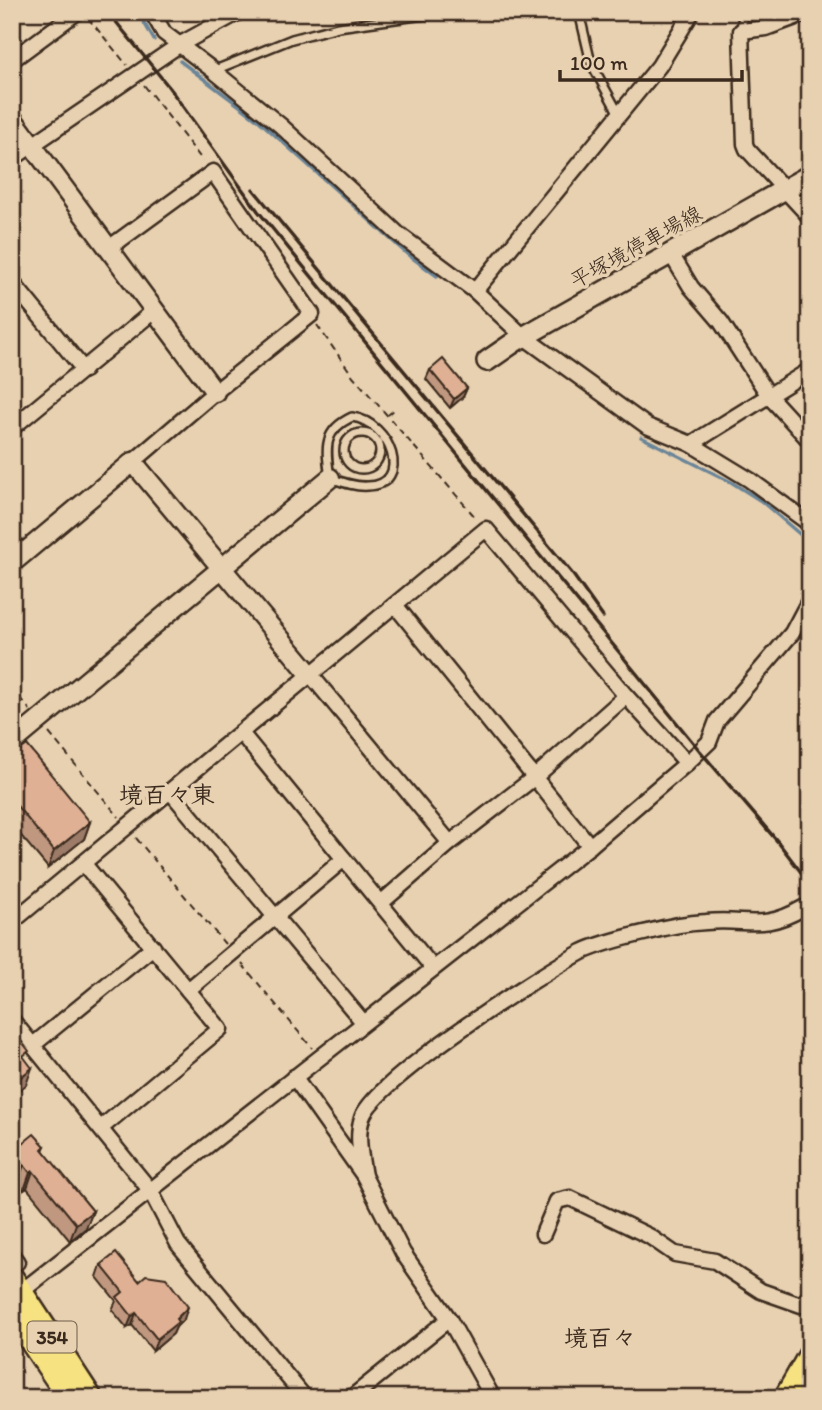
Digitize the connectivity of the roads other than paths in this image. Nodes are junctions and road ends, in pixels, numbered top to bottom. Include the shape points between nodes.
1 (77, 12) edge
2 (152, 12) edge
3 (239, 12) edge
4 (446, 12) edge
5 (579, 12) edge
6 (692, 12) edge
7 (743, 12) edge
8 (809, 12) edge
9 (741, 31) junction
10 (179, 45) junction
11 (12, 60) edge
12 (215, 71) junction
13 (619, 115) junction
14 (12, 118) edge
15 (31, 145) junction
16 (12, 159) edge
17 (810, 175) edge
18 (783, 190) junction
19 (810, 217) edge
20 (109, 248) junction
21 (671, 254) junction
22 (15, 291) edge
23 (475, 291) junction
24 (155, 310) junction
25 (517, 341) junction
26 (487, 361) dead end
27 (84, 370) junction
28 (810, 370) edge
29 (215, 392) junction
30 (769, 396) junction
31 (12, 428) edge
32 (379, 436) junction
33 (810, 441) edge
34 (691, 444) junction
35 (344, 454) junction
36 (327, 456) junction
37 (133, 462) junction
38 (355, 467) junction
39 (330, 478) junction
40 (351, 484) junction
41 (810, 524) edge
42 (16, 553) edge
43 (222, 568) junction
44 (810, 599) edge
45 (395, 605) junction
46 (310, 674) junction
47 (626, 696) junction
48 (241, 733) junction
49 (12, 743) edge
50 (687, 763) junction
51 (535, 776) junction
52 (170, 791) junction
53 (450, 843) junction
54 (590, 846) junction
55 (344, 859) junction
56 (84, 864) junction
57 (381, 903) junction
58 (810, 911) edge
59 (274, 917) junction
60 (12, 922) edge
61 (153, 947) junction
62 (433, 968) junction
63 (187, 990) junction
64 (12, 1020) edge
65 (363, 1022) junction
66 (33, 1045) junction
67 (293, 1077) junction
68 (101, 1128) junction
69 (364, 1176) junction
70 (150, 1190) junction
71 (543, 1234) dead end
72 (15, 1283) edge
73 (810, 1296) edge
74 (449, 1320) junction
75 (808, 1363) edge
76 (70, 1398) edge
77 (90, 1398) edge
78 (305, 1398) edge
79 (351, 1398) edge
80 (494, 1398) edge
81 (786, 1398) edge

1 - 11 street
2 - 10 street via 164,33
3 - 10 street
4 - 12 lane via 338,27 292,39
5 - 13 lane via 591,64
6 - 13 street via 659,66
7 - 9 lane
8 - 9 street via 766,28
9 - 18 street via 745,144
10 - 12 street
10 - 15 street
12 - 23 street via 397,233
13 - 23 street
14 - 15 street
15 - 16 street
15 - 20 street
17 - 18 main road, 平塚境停車場線
18 - 19 street
18 - 21 main road, 平塚境停車場線
20 - 24 street
20 - 29 street via 213,172 312,314
21 - 25 main road, 平塚境停車場線
21 - 30 street
22 - 27 street
23 - 25 street
24 - 27 street
24 - 29 street
25 - 26 main road, 平塚境停車場線
25 - 34 street via 647,426
27 - 31 street
28 - 30 street
29 - 37 street
30 - 33 street
30 - 34 street
32 - 35 lane via 352,436
32 - 36 lane via 361,418 352,417 331,432
32 - 38 lane via 377,461 366,468
32 - 40 lane via 391,446 394,459 388,477 377,485
34 - 41 street
35 - 36 lane
35 - 38 lane
36 - 39 lane
37 - 42 street
37 - 43 street
38 - 40 lane
39 - 40 lane
39 - 43 street
43 - 46 street
43 - 49 street
44 - 50 street via 792,633 717,721 709,742
45 - 46 street
45 - 47 street via 486,529
45 - 51 street
46 - 48 street
46 - 53 street
47 - 50 street
47 - 51 street
48 - 52 street
48 - 55 street
50 - 54 street
51 - 53 street
51 - 54 street
52 - 56 street
52 - 59 street
53 - 57 street
54 - 62 street
55 - 57 street
55 - 59 street
56 - 60 street
56 - 61 street
57 - 62 street
58 - 69 street via 803,908 767,923 707,922 649,931 584,951 418,1060 375,1099 362,1116 359,1147
59 - 63 street
59 - 65 street
61 - 63 street
61 - 66 street
62 - 65 street
63 - 68 street via 220,1029
64 - 66 street
65 - 67 street
66 - 68 street
67 - 69 street
67 - 70 street
68 - 70 street
69 - 74 street via 403,1253
70 - 72 street
70 - 78 street via 178,1244
71 - 73 street via 557,1201 570,1198 676,1254 715,1261 761,1291 801,1305
72 - 76 main road, 354
72 - 77 main road, 354
74 - 79 street
74 - 80 street
75 - 81 main road

